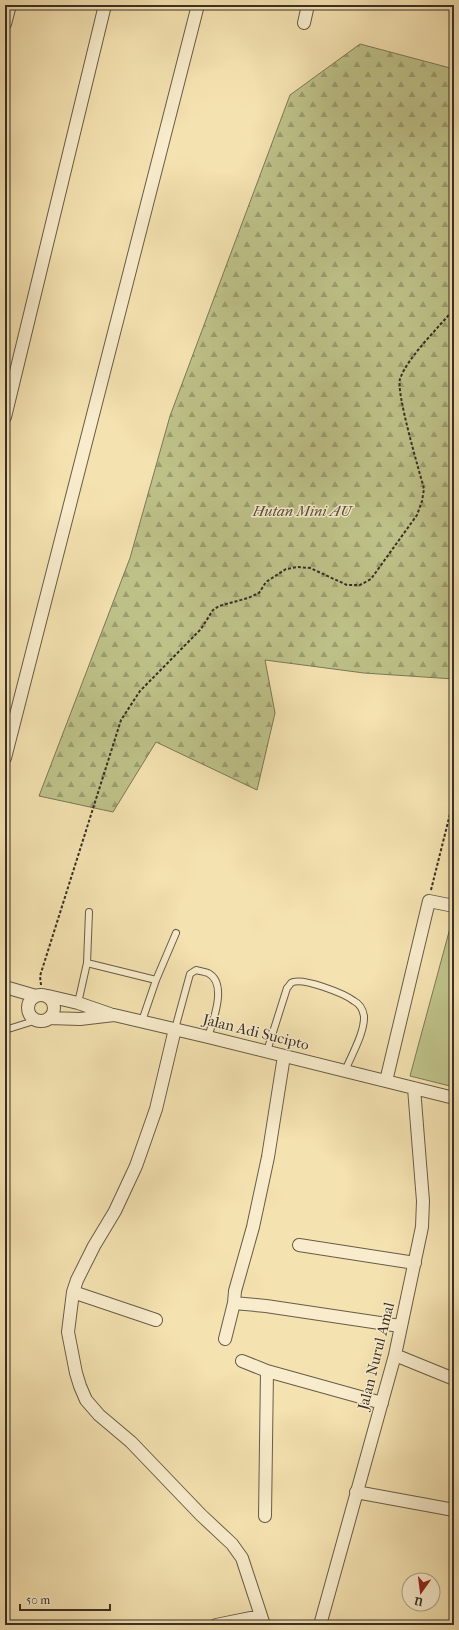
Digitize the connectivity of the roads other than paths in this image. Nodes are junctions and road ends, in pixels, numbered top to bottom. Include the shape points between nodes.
1 (10, 5) edge
2 (105, 5) edge
3 (198, 5) edge
4 (308, 5) edge
5 (304, 23) dead end
6 (5, 24) edge
7 (5, 417) edge
8 (5, 758) edge
9 (454, 906) edge
10 (89, 912) dead end
11 (176, 933) dead end
12 (87, 963) junction
13 (156, 980) junction
14 (5, 987) edge
15 (42, 996) junction
16 (78, 1003) junction
17 (114, 1015) junction
18 (43, 1019) junction
19 (142, 1021) junction
20 (176, 1029) junction
21 (5, 1030) edge
22 (208, 1037) junction
23 (267, 1051) junction
24 (284, 1056) junction
25 (345, 1071) junction
26 (386, 1081) junction
27 (414, 1088) junction
28 (454, 1098) edge
29 (299, 1245) dead end
30 (415, 1263) junction
31 (73, 1292) junction
32 (234, 1303) junction
33 (156, 1320) dead end
34 (400, 1326) junction
35 (225, 1339) dead end
36 (395, 1355) junction
37 (242, 1361) dead end
38 (267, 1371) junction
39 (454, 1379) edge
40 (382, 1403) junction
41 (356, 1492) junction
42 (454, 1510) edge
43 (265, 1516) dead end
44 (262, 1620) edge
45 (216, 1625) edge
46 (320, 1625) edge

1 - 6 street
2 - 7 street
3 - 8 street
4 - 5 street
9 - 26 street via 429,901
10 - 12 lane
11 - 13 lane
12 - 13 lane
12 - 16 lane
13 - 19 lane
14 - 15 street
15 - 16 street
15 - 18 street via 53,1003 54,1007 52,1015
15 - 18 street via 29,1002 28,1011 30,1015
16 - 17 street
17 - 18 street, Jalan Adi Sucipto via 80,1019
17 - 19 street, Jalan Adi Sucipto
18 - 21 lane, Jalan Adi Sucipto
19 - 20 street, Jalan Adi Sucipto
20 - 22 street, Jalan Adi Sucipto
20 - 22 lane via 190,974 196,970 208,973 217,981 218,1001
20 - 31 street via 156,1110 136,1166 114,1212 83,1266
22 - 23 street, Jalan Adi Sucipto
23 - 24 street, Jalan Adi Sucipto
23 - 25 lane via 287,988 292,983 312,982 354,1001 362,1008 363,1028
24 - 25 street, Jalan Adi Sucipto
24 - 32 street via 268,1157
25 - 26 street, Jalan Adi Sucipto
26 - 27 street, Jalan Adi Sucipto
27 - 28 street, Jalan Adi Sucipto
27 - 30 street, Jalan Nurul Amal via 422,1201 422,1227
29 - 30 street
30 - 34 street, Jalan Nurul Amal
31 - 33 street
31 - 44 street via 68,1332 76,1372 86,1400 232,1544 246,1568
32 - 34 street
32 - 35 street
34 - 36 street, Jalan Nurul Amal
36 - 39 street
36 - 40 street, Jalan Nurul Amal
37 - 38 street
38 - 40 street
38 - 43 street
40 - 41 street, Jalan Nurul Amal
41 - 42 street
41 - 46 street, Jalan Nurul Amal
44 - 45 street

